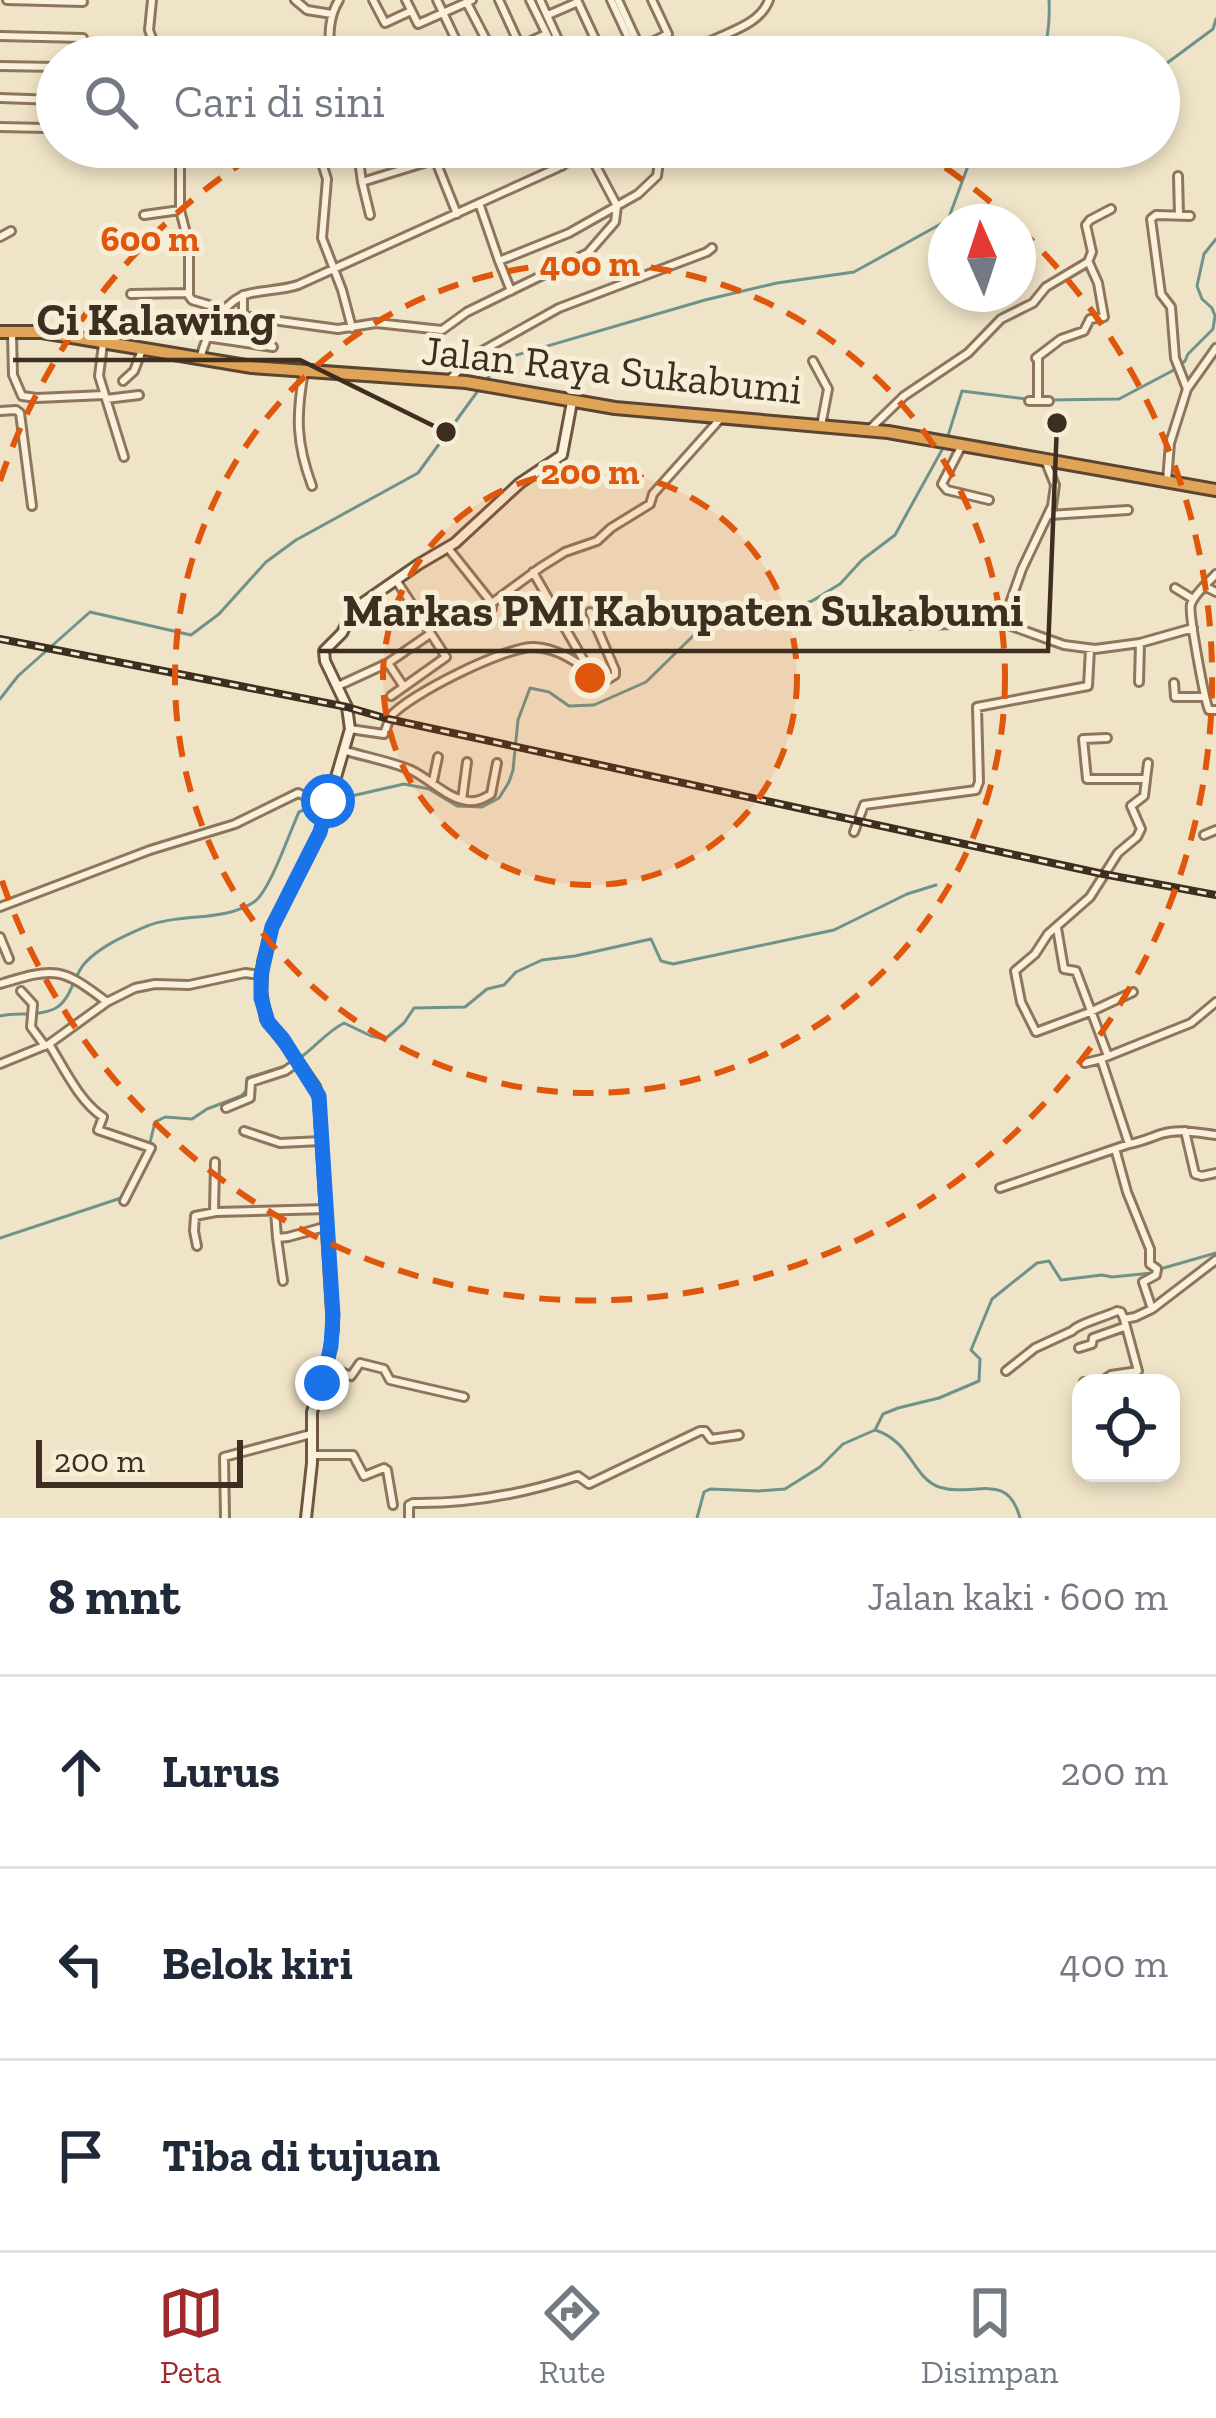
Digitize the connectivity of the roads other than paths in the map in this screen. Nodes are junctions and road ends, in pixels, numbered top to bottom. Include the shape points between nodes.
1 (152, 0) edge
2 (295, 0) edge
3 (339, 0) edge
4 (373, 0) edge
5 (406, 0) edge
6 (437, 0) edge
7 (499, 0) edge
8 (530, 0) edge
9 (540, 0) edge
10 (615, 0) edge
11 (652, 0) edge
12 (769, 0) edge
13 (468, 1) edge
14 (577, 1) edge
15 (3, 2) edge
16 (82, 2) edge
17 (411, 11) junction
18 (332, 14) junction
19 (444, 14) junction
20 (543, 18) junction
21 (546, 34) joint
22 (0, 36) edge
23 (151, 36) edge
24 (331, 36) edge
25 (453, 36) edge
26 (486, 36) edge
27 (515, 36) edge
28 (542, 36) edge
29 (552, 36) edge
30 (594, 36) edge
31 (629, 36) edge
32 (634, 36) edge
33 (664, 36) edge
34 (718, 36) edge
35 (36, 37) edge
36 (0, 66) edge
37 (36, 67) edge
38 (0, 98) edge
39 (36, 99) edge
40 (0, 128) edge
41 (36, 128) edge
42 (180, 168) edge
43 (324, 168) edge
44 (360, 168) edge
45 (407, 168) edge
46 (438, 168) edge
47 (558, 168) edge
48 (600, 168) edge
49 (659, 168) edge
50 (1178, 176) dead end
51 (362, 182) junction
52 (479, 203) junction
53 (617, 206) junction
54 (1111, 209) dead end
55 (179, 210) junction
56 (457, 214) junction
57 (144, 215) dead end
58 (370, 215) dead end
59 (1178, 215) junction
60 (1190, 215) dead end
61 (11, 231) dead end
62 (0, 236) edge
63 (712, 248) dead end
64 (499, 261) junction
65 (1088, 262) junction
66 (334, 269) junction
67 (512, 292) junction
68 (189, 293) junction
69 (131, 295) dead end
70 (243, 295) junction
71 (226, 310) junction
72 (352, 328) junction
73 (6, 332) edge
74 (206, 337) junction
75 (104, 344) junction
76 (273, 347) dead end
77 (1216, 348) edge
78 (142, 350) junction
79 (200, 359) junction
80 (813, 362) dead end
81 (304, 371) junction
82 (0, 378) edge
83 (14, 378) junction
84 (448, 380) junction
85 (123, 381) dead end
86 (1187, 388) junction
87 (139, 394) dead end
88 (105, 397) junction
89 (1049, 400) dead end
90 (572, 402) junction
91 (0, 411) edge
92 (723, 416) junction
93 (821, 426) junction
94 (869, 430) junction
95 (960, 444) junction
96 (124, 457) dead end
97 (1046, 460) junction
98 (1167, 481) junction
99 (312, 486) dead end
100 (1216, 490) edge
101 (989, 500) dead end
102 (32, 506) dead end
103 (1128, 510) dead end
104 (1048, 515) junction
105 (448, 548) junction
106 (533, 572) junction
107 (1216, 574) edge
108 (396, 580) junction
109 (1204, 586) junction
110 (1175, 588) dead end
111 (1216, 592) edge
112 (1193, 599) junction
113 (492, 603) junction
114 (590, 613) dead end
115 (476, 621) dead end
116 (1003, 623) junction
117 (911, 625) dead end
118 (1193, 628) junction
119 (430, 634) junction
120 (1140, 643) junction
121 (1090, 649) junction
122 (446, 657) junction
123 (388, 663) junction
124 (589, 670) junction
125 (458, 675) junction
126 (1139, 682) dead end
127 (1174, 683) dead end
128 (338, 686) junction
129 (405, 687) junction
130 (391, 696) dead end
131 (1204, 697) junction
132 (1216, 710) edge
133 (350, 729) junction
134 (1107, 737) dead end
135 (343, 750) junction
136 (438, 758) dead end
137 (467, 762) dead end
138 (496, 763) dead end
139 (1148, 764) dead end
140 (1144, 779) junction
141 (433, 781) junction
142 (330, 796) junction
143 (462, 800) junction
144 (1216, 830) edge
145 (854, 832) dead end
146 (1204, 835) dead end
147 (0, 907) edge
148 (1057, 928) junction
149 (0, 937) edge
150 (9, 959) dead end
151 (261, 975) junction
152 (0, 985) edge
153 (21, 992) dead end
154 (1133, 992) dead end
155 (107, 1002) junction
156 (1216, 1002) edge
157 (1090, 1012) junction
158 (47, 1045) junction
159 (1105, 1058) junction
160 (297, 1061) junction
161 (0, 1064) edge
162 (1085, 1064) dead end
163 (226, 1108) dead end
164 (244, 1131) dead end
165 (1185, 1131) junction
166 (1216, 1135) edge
167 (321, 1141) junction
168 (1129, 1144) junction
169 (1115, 1151) junction
170 (215, 1162) dead end
171 (1216, 1173) edge
172 (1000, 1188) dead end
173 (124, 1201) dead end
174 (327, 1209) junction
175 (275, 1211) junction
176 (214, 1212) junction
177 (328, 1226) junction
178 (277, 1238) junction
179 (197, 1246) dead end
180 (1216, 1260) edge
181 (283, 1281) dead end
182 (1152, 1309) junction
183 (1124, 1323) junction
184 (1079, 1348) dead end
185 (327, 1366) junction
186 (1006, 1371) dead end
187 (1122, 1374) edge
188 (464, 1397) dead end
189 (311, 1434) junction
190 (739, 1436) dead end
191 (312, 1456) junction
192 (393, 1505) dead end
193 (225, 1518) edge
194 (307, 1518) edge
195 (409, 1518) edge

1 - 23 street
2 - 18 street
3 - 18 street
4 - 17 street via 385,23
5 - 17 street
6 - 19 street
7 - 27 street
8 - 20 street
9 - 20 street
10 - 31 street
10 - 32 street
11 - 33 street
12 - 34 street via 756,19
13 - 19 street
13 - 26 street
14 - 20 street
14 - 30 street
15 - 16 street
17 - 19 street via 418,24
18 - 24 street
19 - 25 street
20 - 21 street
20 - 29 street
21 - 28 street
22 - 35 street
36 - 37 street
38 - 39 street
40 - 41 street
42 - 55 street
43 - 66 street via 322,238
44 - 51 street
45 - 51 street
46 - 56 street
47 - 52 street
48 - 53 street
49 - 53 street
50 - 59 street
51 - 58 street
52 - 56 street
52 - 64 street
53 - 64 street
53 - 67 street via 616,222 588,253
54 - 65 street via 1086,225
55 - 57 street
55 - 68 street
56 - 66 street
59 - 60 street
59 - 86 street via 1151,222
61 - 62 street
63 - 84 street via 559,308 475,355
64 - 67 street
65 - 89 street via 1103,318 1037,357 1034,401
65 - 94 street via 1001,319
66 - 70 street via 287,289
66 - 72 street
67 - 72 street via 438,331
68 - 69 street
68 - 71 street
70 - 71 street
70 - 72 street via 244,316
71 - 74 street
73 - 75 highway, Jalan Raya Sukabumi
73 - 83 street
74 - 76 street
74 - 79 street
75 - 78 highway, Jalan Raya Sukabumi
75 - 88 street
77 - 86 street
78 - 79 highway, Jalan Raya Sukabumi
78 - 85 street
79 - 81 highway, Jalan Raya Sukabumi
80 - 93 street via 828,386
81 - 84 highway, Jalan Raya Sukabumi
81 - 99 street via 297,436
82 - 83 street
83 - 88 street via 27,398
84 - 90 highway, Jalan Raya Sukabumi
86 - 98 street
87 - 88 street
88 - 96 street
90 - 92 highway, Jalan Raya Sukabumi
90 - 105 street via 562,455
91 - 102 street via 20,413
92 - 93 highway, Jalan Raya Sukabumi
92 - 106 street via 652,502
93 - 94 highway, Jalan Raya Sukabumi
94 - 95 highway, Jalan Raya Sukabumi
95 - 97 highway, Jalan Raya Sukabumi
95 - 101 street via 942,484
97 - 98 highway, Jalan Raya Sukabumi
97 - 104 street via 1055,485
98 - 100 highway, Jalan Raya Sukabumi
103 - 104 street
104 - 116 street
105 - 108 street
105 - 113 street
106 - 113 street
106 - 124 street
107 - 109 street
108 - 119 street
108 - 128 street via 351,612 325,649
109 - 111 street
109 - 112 street
110 - 112 street
112 - 118 street
113 - 115 street
114 - 124 street via 615,673 604,680
116 - 117 street
116 - 121 street
118 - 120 street
118 - 131 street
119 - 122 street
119 - 123 street
120 - 121 street
120 - 126 street
121 - 145 street via 1088,686 977,707 976,790 862,806
122 - 125 street
122 - 129 street
123 - 128 street
123 - 129 street
124 - 125 street via 532,647
125 - 133 street via 395,713 384,734
127 - 131 street via 1175,697
128 - 133 street
129 - 130 street
131 - 132 street via 1206,709
133 - 135 street
134 - 140 street via 1083,739 1087,778
135 - 141 street
135 - 142 street
136 - 141 street
137 - 143 street
138 - 143 street via 491,794
139 - 140 street
140 - 148 street via 1142,799 1131,806 1141,832
141 - 143 street
142 - 147 street via 298,793 235,824
142 - 151 street via 274,919
144 - 146 street
148 - 157 street via 1064,969 1075,970
148 - 157 street via 1016,968 1021,1001 1036,1032
149 - 150 street
151 - 155 street via 148,985
151 - 160 street via 266,1018
152 - 155 street via 62,972
153 - 158 street via 32,1001 31,1027
154 - 157 street
155 - 158 street
156 - 159 street via 1191,1022
157 - 159 street
158 - 161 street
158 - 173 street via 103,1117 98,1130 152,1148
159 - 162 street
159 - 168 street
160 - 163 street via 250,1082 251,1097
160 - 167 street via 319,1096
164 - 167 street via 280,1143
165 - 166 street
165 - 168 street
165 - 171 street via 1196,1174
167 - 174 street
168 - 169 street
169 - 172 street
169 - 182 street via 1157,1269 1143,1282
170 - 176 street
174 - 175 street
174 - 177 street
175 - 176 street
175 - 178 street
176 - 179 street via 193,1218
177 - 178 street
177 - 185 street
178 - 181 street
180 - 182 street
182 - 183 street
183 - 184 street
183 - 186 street via 1117,1311 1078,1325
183 - 187 street via 1138,1371
185 - 188 street via 351,1376 367,1363 392,1381
185 - 189 street
189 - 191 street
189 - 193 street via 224,1456
190 - 195 street via 711,1439 700,1430 590,1484 578,1476 523,1494 412,1503
191 - 192 street via 353,1455 364,1476 387,1469
191 - 194 street

